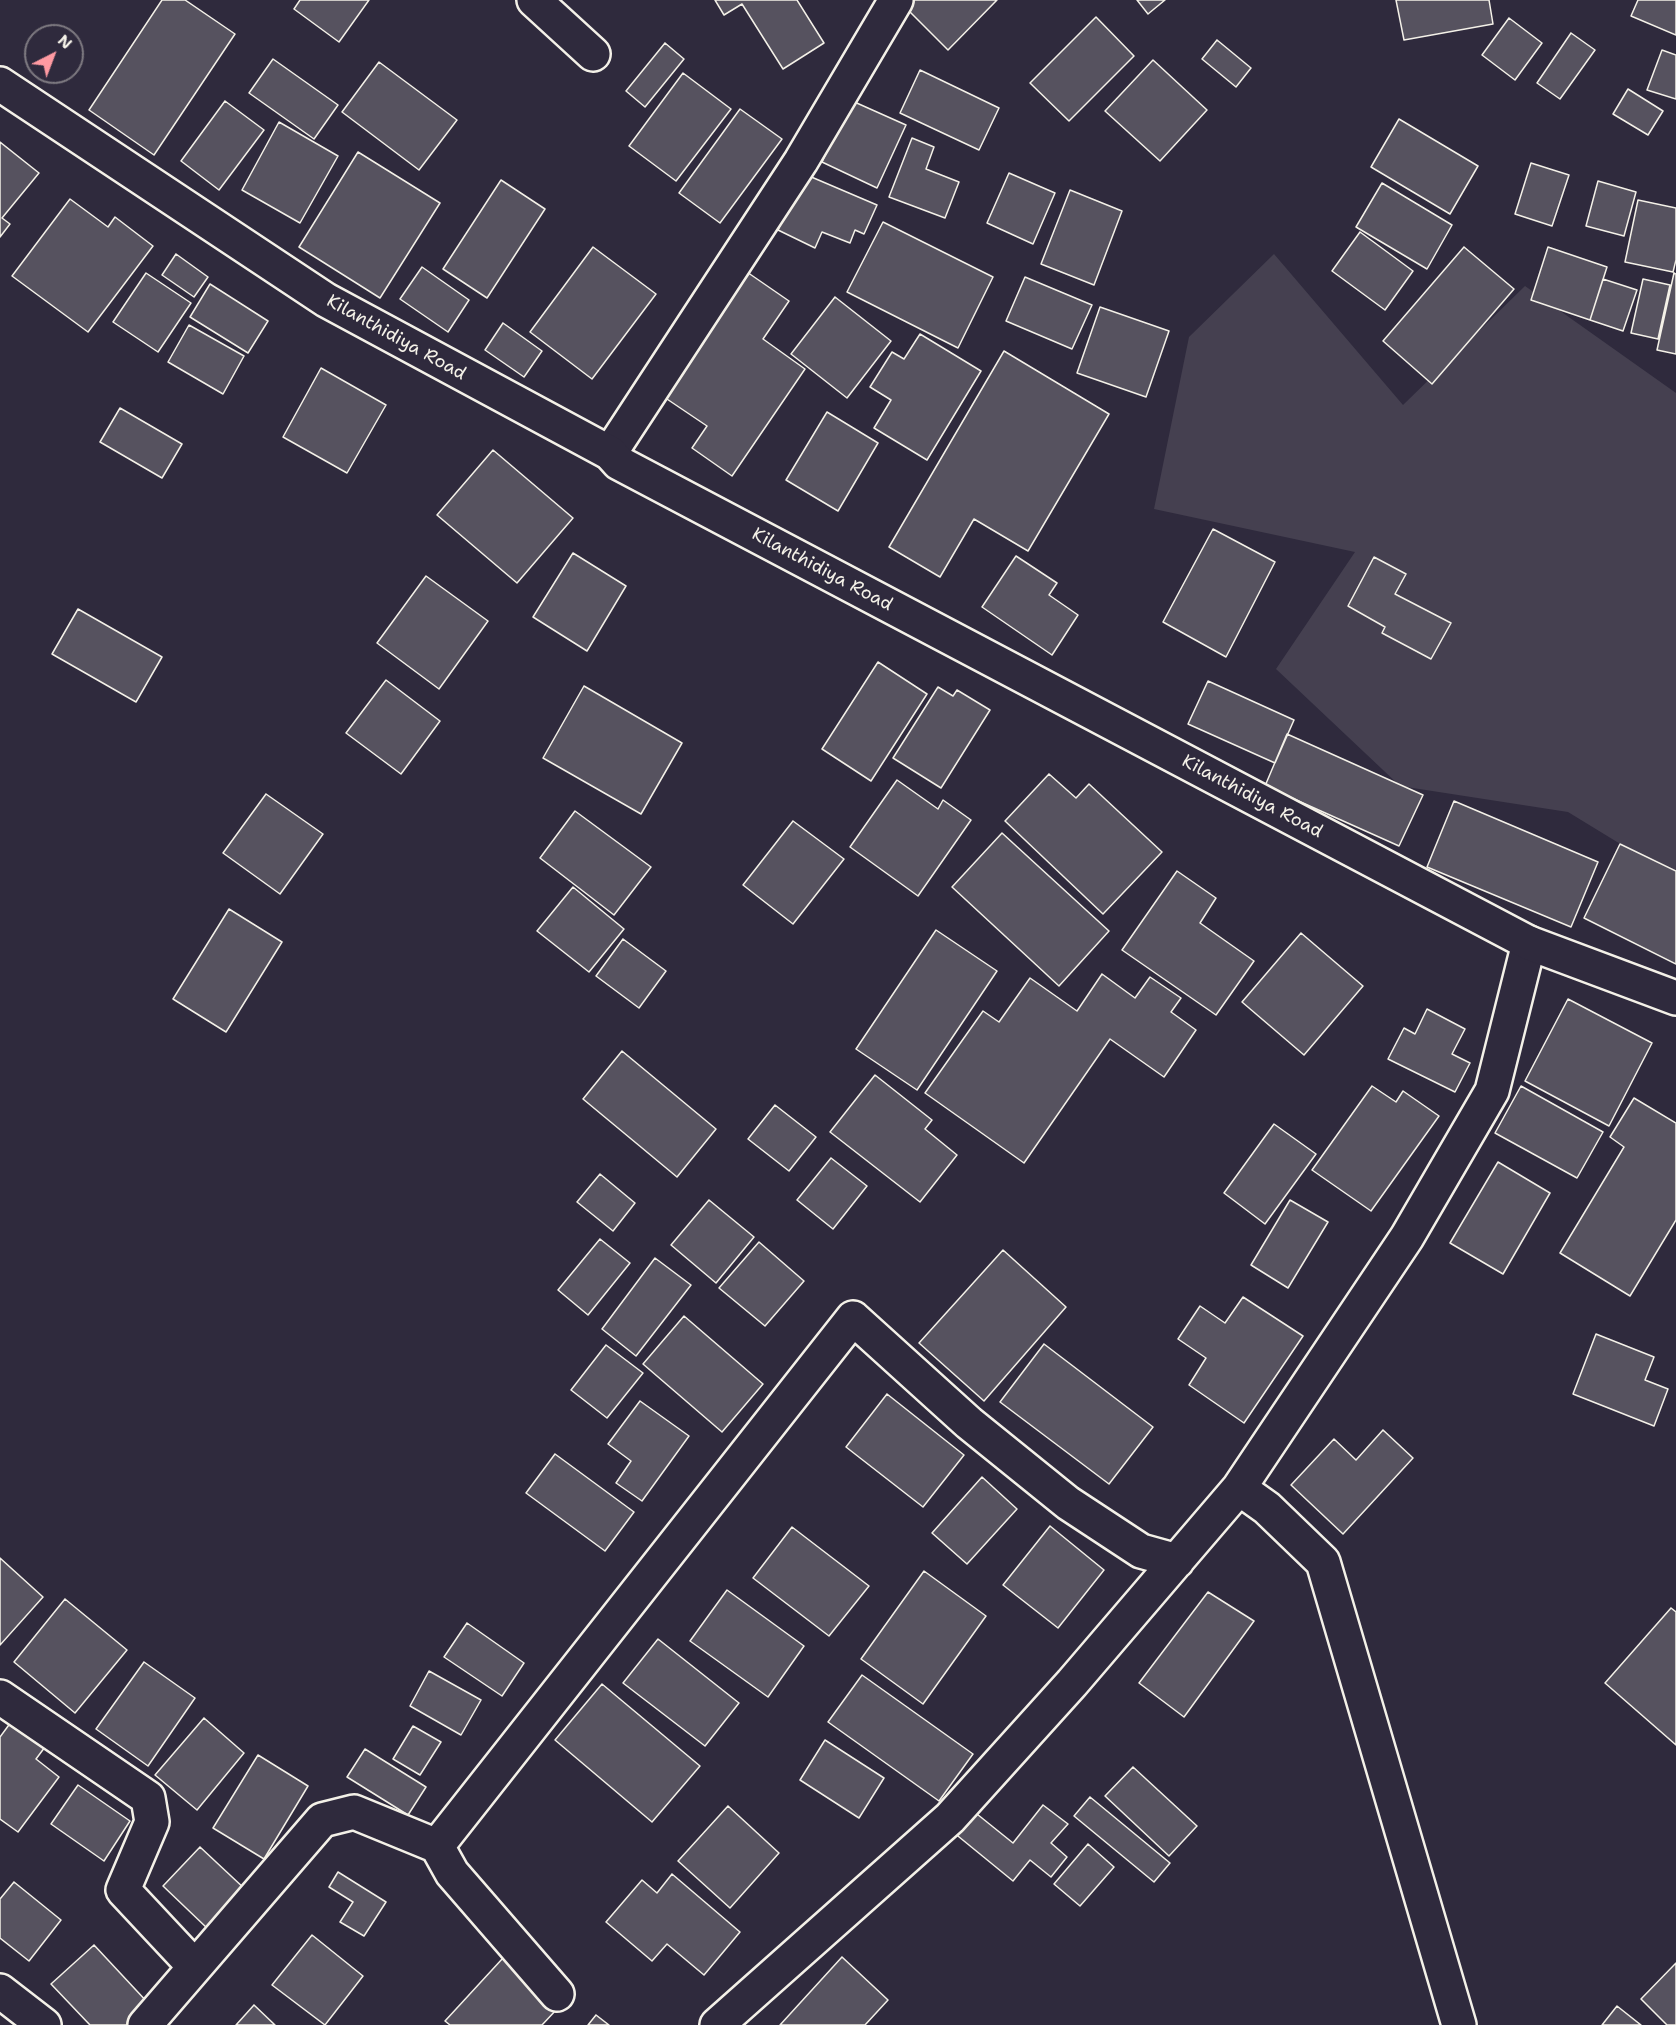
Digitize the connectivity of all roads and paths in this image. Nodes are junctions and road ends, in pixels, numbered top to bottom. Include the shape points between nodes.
1 (534, 0) edge
2 (896, 0) edge
3 (593, 54) dead end
4 (0, 84) edge
5 (610, 453) junction
6 (1529, 943) junction
7 (1676, 998) edge
8 (1239, 1488) junction
9 (1177, 1561) junction
10 (0, 1697) edge
11 (437, 1846) junction
12 (195, 1967) junction
13 (0, 1991) edge
14 (557, 1994) dead end
15 (44, 2025) edge
16 (146, 2025) edge
17 (717, 2025) edge
18 (1459, 2025) edge

1 - 3 street
2 - 5 street via 801,160
4 - 5 street, Kilanthidiya Road via 326,300
5 - 6 street, Kilanthidiya Road via 630,468
6 - 7 street, Kilanthidiya Road
6 - 8 street via 1492,1092 1407,1237
8 - 9 street
8 - 18 street via 1267,1508 1323,1562
9 - 11 street via 1141,1551 1068,1503 969,1423 853,1318
9 - 17 street via 950,1818
10 - 12 street via 148,1798 152,1822 123,1890
11 - 12 street via 354,1812 322,1820
11 - 14 street via 452,1873
12 - 16 street
13 - 15 street

